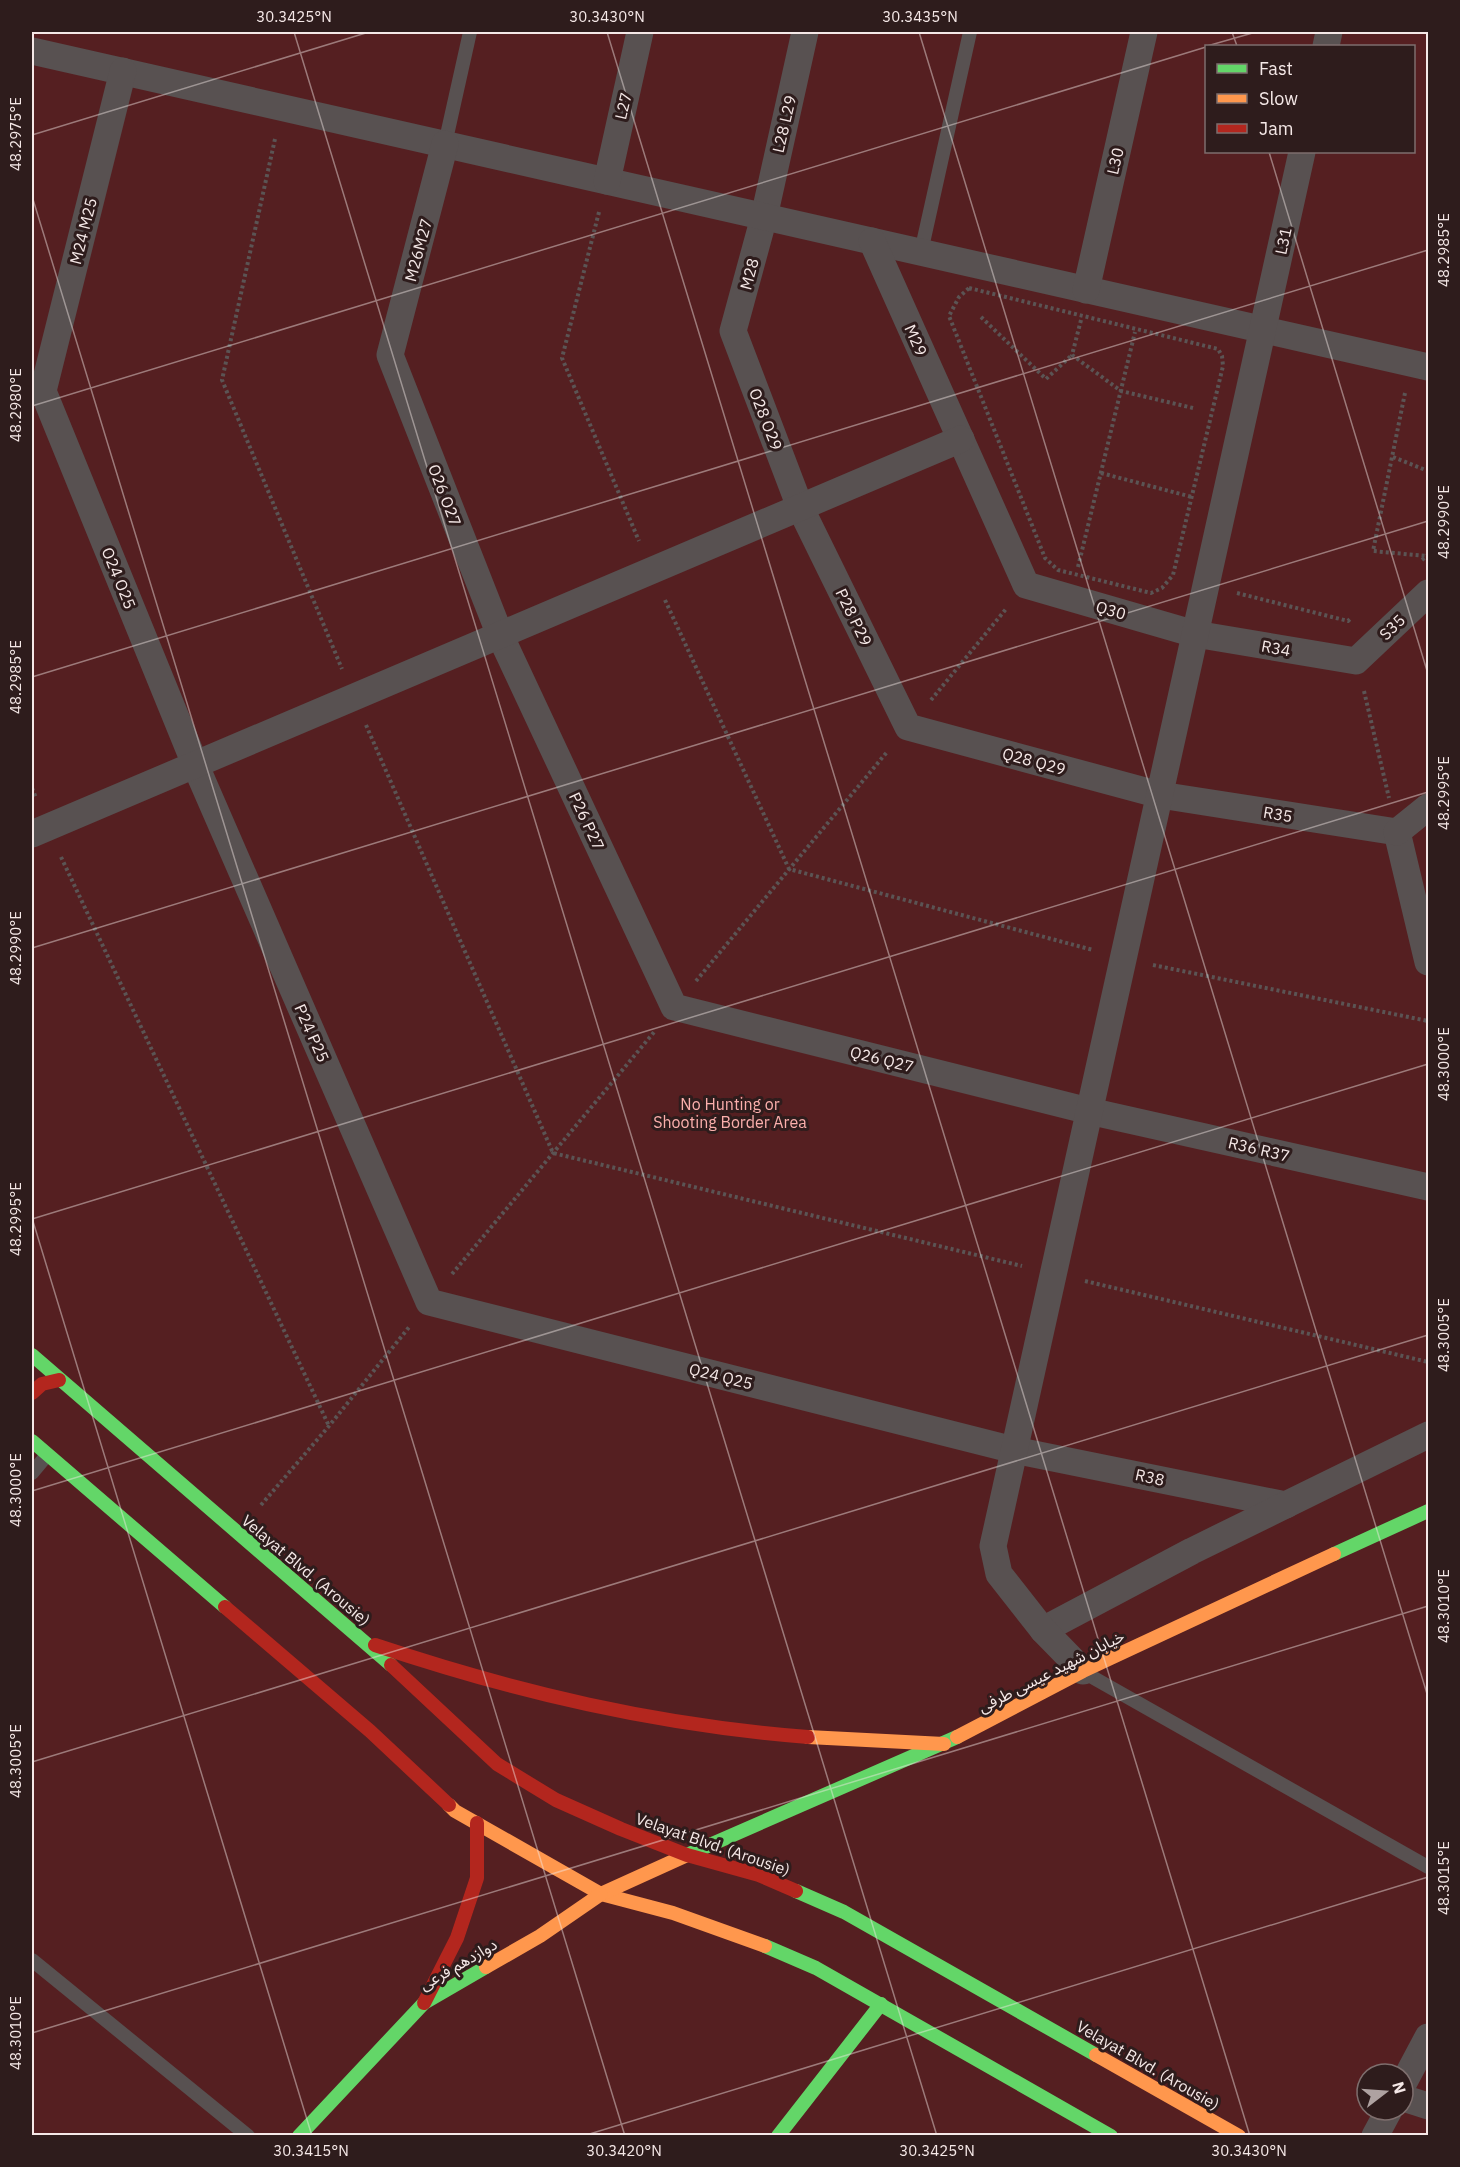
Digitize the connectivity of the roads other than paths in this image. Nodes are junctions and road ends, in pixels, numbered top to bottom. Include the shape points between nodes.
1 (470, 32) edge
2 (640, 32) edge
3 (805, 32) edge
4 (970, 32) edge
5 (1144, 32) edge
6 (32, 51) edge
7 (123, 71) junction
8 (445, 144) junction
9 (1302, 153) edge
10 (607, 181) junction
11 (764, 217) junction
12 (872, 241) junction
13 (921, 252) junction
14 (1084, 303) junction
15 (1263, 330) junction
16 (733, 331) joint
17 (390, 355) joint
18 (1428, 367) edge
19 (43, 391) joint
20 (961, 439) junction
21 (800, 507) junction
22 (1026, 585) joint
23 (1428, 593) edge
24 (500, 635) junction
25 (1208, 636) junction
26 (1356, 662) joint
27 (908, 727) joint
28 (195, 764) junction
29 (1160, 795) junction
30 (1428, 807) edge
31 (39, 831) edge
32 (1397, 832) junction
33 (1428, 962) edge
34 (674, 1007) joint
35 (1089, 1111) junction
36 (1428, 1187) edge
37 (429, 1302) joint
38 (32, 1355) edge
39 (60, 1380) junction
40 (32, 1394) edge
41 (1428, 1436) edge
42 (32, 1442) edge
43 (1014, 1450) junction
44 (47, 1455) junction
45 (32, 1473) edge
46 (1286, 1505) junction
47 (1428, 1511) edge
48 (1043, 1630) junction
49 (366, 1642) junction
50 (1083, 1671) junction
51 (944, 1744) junction
52 (477, 1823) junction
53 (687, 1855) junction
54 (1428, 1867) edge
55 (601, 1894) junction
56 (32, 1960) edge
57 (424, 2003) junction
58 (881, 2004) junction
59 (1428, 2037) edge
60 (1415, 2062) edge
61 (1383, 2122) edge
62 (248, 2136) edge
63 (299, 2136) edge
64 (778, 2136) edge
65 (1111, 2136) edge
66 (1239, 2136) edge
67 (1375, 2136) edge

1 - 8 lane
2 - 10 street, L27
3 - 11 street, L28 L29
4 - 13 lane
5 - 14 street, L30
6 - 7 street
7 - 8 street
7 - 19 street, M24 M25
8 - 10 street
8 - 17 street, M26M27
9 - 15 street, L31
10 - 11 street
11 - 12 street
11 - 16 street, M28
12 - 13 street
12 - 20 street, M29
13 - 14 street
14 - 15 street via 1142,302
15 - 18 street
15 - 25 street, L31
16 - 21 street, O28 O29
17 - 24 street, O26 O27
19 - 28 street, O24 O25
20 - 21 street
20 - 22 street, M29
21 - 24 street
21 - 27 street, P28 P29
22 - 25 street, Q30 via 1074,586
23 - 26 street, S35
24 - 28 street
24 - 34 street, P26 P27
25 - 26 street, R34
25 - 29 street, L31
27 - 29 street, Q28 Q29
28 - 31 street
28 - 37 street, P24 P25
29 - 32 street, R35
29 - 35 street, L31
30 - 32 street
32 - 33 street
34 - 35 street, Q26 Q27
35 - 36 street, R36 R37
35 - 43 street, L31
37 - 43 street, Q24 Q25
38 - 39 main road, Velayat Blvd. (Arousie)
39 - 40 main road via 42,1384
39 - 49 main road, Velayat Blvd. (Arousie)
41 - 46 street
42 - 44 main road
43 - 46 street, R38
43 - 48 street, L31 via 993,1546 999,1574
44 - 45 lane
44 - 52 main road via 370,1731 455,1811
46 - 48 street
47 - 50 main road, خیابان شهید عیسی طرفی
48 - 50 street, L31
49 - 51 main road via 527,1692 621,1713 776,1736
49 - 53 main road, Velayat Blvd. (Arousie) via 496,1764 556,1800
50 - 51 main road, خیابان شهید عیسی طرفی
50 - 54 lane
51 - 53 main road, خیابان شهید عیسی طرفی
52 - 55 main road
52 - 57 main road via 477,1878 457,1938
53 - 55 main road, دوازدهم فرعی
53 - 66 main road, Velayat Blvd. (Arousie) via 759,1875 844,1912
55 - 57 main road, دوازدهم فرعی via 540,1936
55 - 58 main road via 741,1936 816,1968
56 - 62 lane
57 - 63 main road, دوازدهم فرعی
58 - 64 main road
58 - 65 main road
59 - 60 street
61 - 67 street

